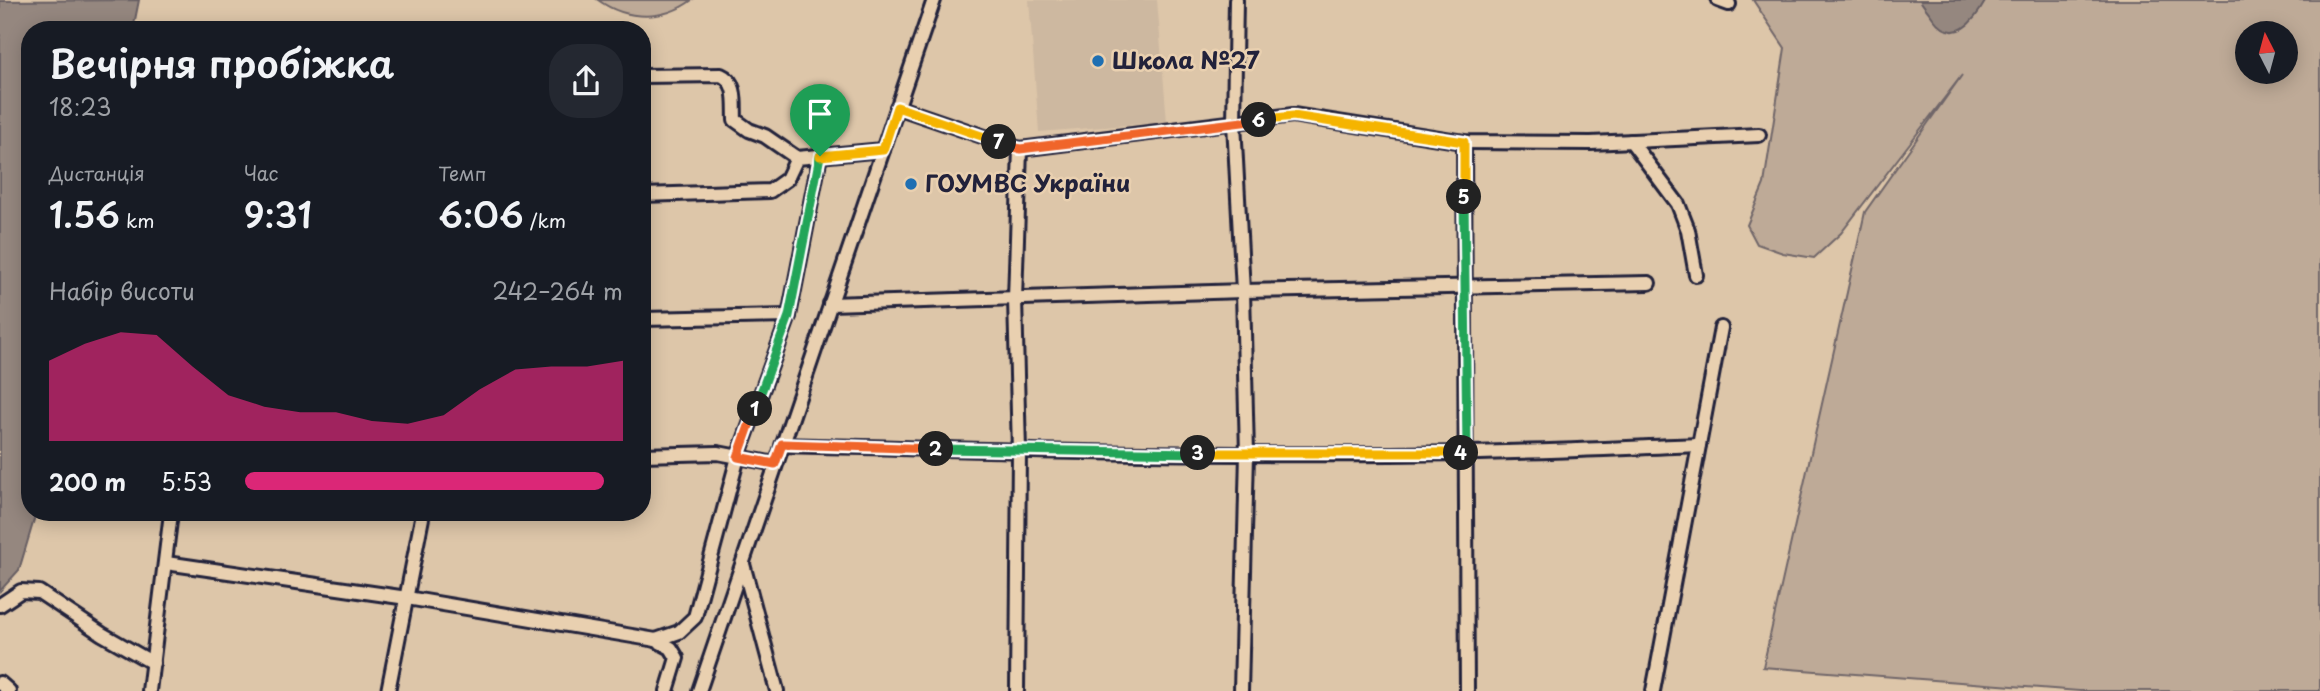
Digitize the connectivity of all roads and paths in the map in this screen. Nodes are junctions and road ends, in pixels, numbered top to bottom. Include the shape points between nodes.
1 (934, 0) edge
2 (1236, 0) edge
3 (651, 76) edge
4 (897, 107) junction
5 (1234, 123) junction
6 (1759, 135) dead end
7 (1631, 141) junction
8 (1464, 142) junction
9 (1020, 149) junction
10 (883, 150) junction
11 (820, 156) junction
12 (797, 158) junction
13 (651, 195) edge
14 (1696, 275) dead end
15 (1649, 283) dead end
16 (1466, 287) junction
17 (1243, 291) junction
18 (1015, 299) junction
19 (830, 304) junction
20 (789, 316) junction
21 (651, 319) edge
22 (1721, 328) dead end
23 (782, 444) junction
24 (1699, 445) junction
25 (1019, 451) junction
26 (1467, 453) junction
27 (1247, 454) junction
28 (651, 455) edge
29 (738, 457) junction
30 (775, 464) junction
31 (170, 521) edge
32 (421, 521) edge
33 (166, 563) junction
34 (743, 564) junction
35 (407, 598) junction
36 (0, 605) edge
37 (656, 640) junction
38 (153, 663) junction
39 (0, 683) edge
40 (9, 691) edge
41 (149, 691) edge
42 (388, 691) edge
43 (667, 691) edge
44 (699, 691) edge
45 (777, 691) edge
46 (1017, 691) edge
47 (1241, 691) edge
48 (1467, 691) edge
49 (1653, 691) edge

1 - 4 street
2 - 5 street
3 - 12 street via 728,78 733,85 735,120
4 - 9 street
4 - 10 street
5 - 8 street via 1293,116
5 - 9 street
5 - 17 street
6 - 7 street
7 - 8 street
7 - 14 street via 1678,204
8 - 16 street
9 - 18 street
10 - 11 street
10 - 19 street
11 - 12 street
11 - 20 street
12 - 13 street via 787,179 770,191
15 - 16 street
16 - 17 street
16 - 26 street
17 - 18 street
17 - 27 street
18 - 19 street
18 - 25 street
19 - 23 street
20 - 21 street
20 - 29 street
22 - 24 street
23 - 25 street
23 - 30 street
24 - 26 street
24 - 49 street
25 - 27 street
25 - 46 street
26 - 27 street
26 - 48 street
27 - 47 street
28 - 29 street
29 - 30 street
29 - 37 street via 695,617 679,632
30 - 34 street
31 - 33 street
32 - 35 street
33 - 35 street
33 - 38 street
34 - 44 street
34 - 45 street
35 - 37 street
35 - 42 street
36 - 38 street via 21,591 39,592
37 - 43 street via 671,648 677,658
38 - 41 street
39 - 40 street

